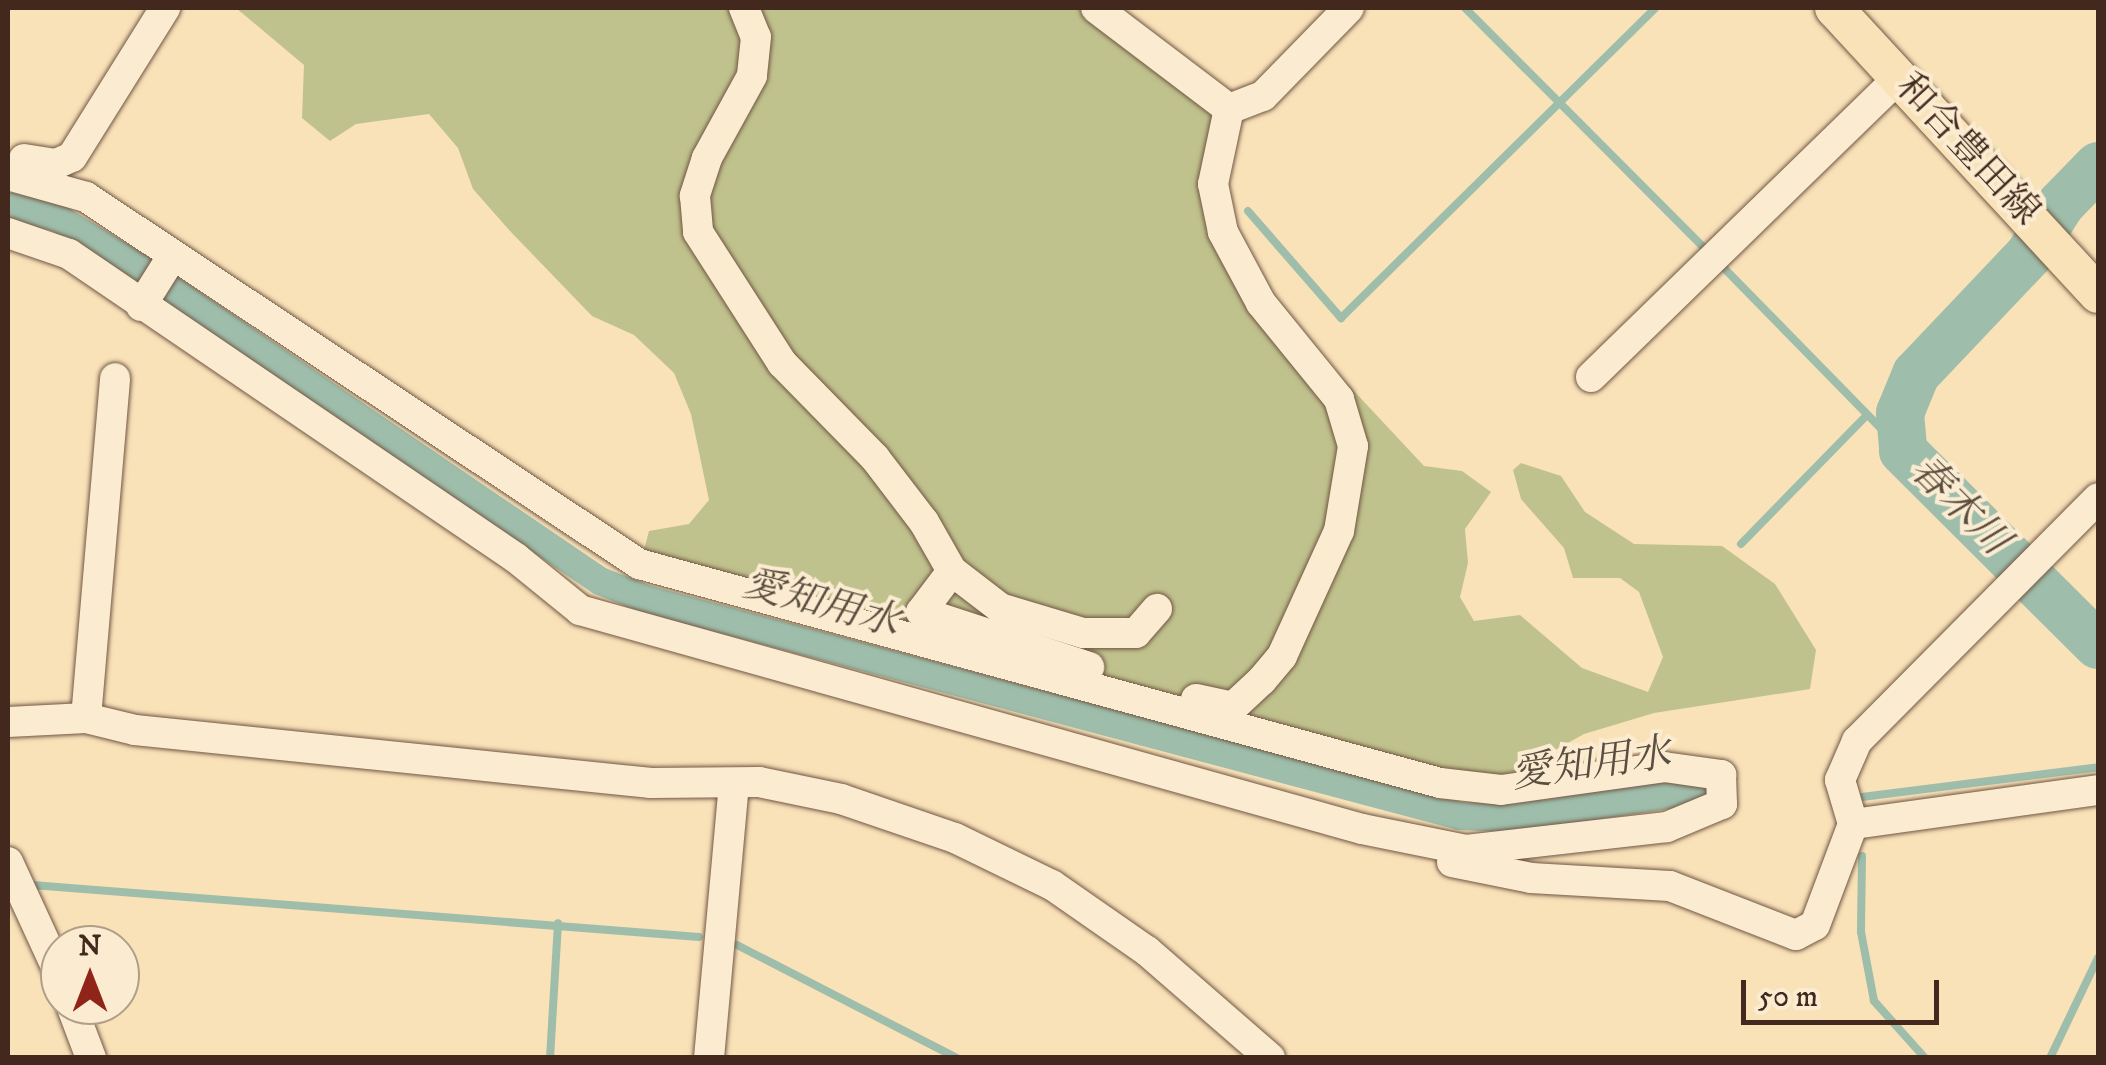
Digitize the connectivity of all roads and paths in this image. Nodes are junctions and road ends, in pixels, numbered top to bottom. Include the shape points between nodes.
1 (165, 8) edge
2 (744, 8) edge
3 (1096, 8) edge
4 (1349, 8) edge
5 (1834, 8) edge
6 (1900, 77) junction
7 (1229, 109) junction
8 (8, 157) edge
9 (8, 175) edge
10 (8, 234) edge
11 (173, 255) junction
12 (2098, 294) edge
13 (141, 306) junction
14 (1591, 377) dead end
15 (115, 378) dead end
16 (2098, 498) edge
17 (952, 571) junction
18 (1158, 609) dead end
19 (86, 718) junction
20 (8, 722) edge
21 (734, 782) junction
22 (2098, 790) edge
23 (1853, 824) junction
24 (1362, 829) junction
25 (8, 862) edge
26 (40, 931) edge
27 (79, 1025) edge
28 (91, 1058) edge
29 (708, 1058) edge
30 (1270, 1058) edge

1 - 8 street via 72,157 56,164
2 - 17 street via 756,37 752,76 706,158 694,196 698,232 782,363 875,458
3 - 7 street
4 - 7 street via 1263,96
5 - 6 main road, 和合豊田線
6 - 12 main road, 和合豊田線
6 - 14 street via 1716,263
7 - 17 street via 1213,184 1223,232 1261,303 1339,399 1352,446 1339,531 1282,656 1241,702 1222,706 921,612
9 - 11 street via 86,197
10 - 13 street via 69,254
11 - 13 street
11 - 24 street via 638,564 1472,790 1664,767 1721,775 1722,804 1685,819 1552,844 1466,850
13 - 24 street via 516,558 580,610
15 - 19 street
16 - 23 street via 1857,741 1840,780
17 - 18 street via 1000,608 1083,633 1136,633
19 - 20 street
19 - 21 street via 135,730 651,784
21 - 29 street
21 - 30 street via 788,786 899,816 1052,885 1159,960
22 - 23 street
23 - 24 street via 1816,925 1796,935 1670,886 1531,878 1412,854
25 - 26 street
27 - 28 street

